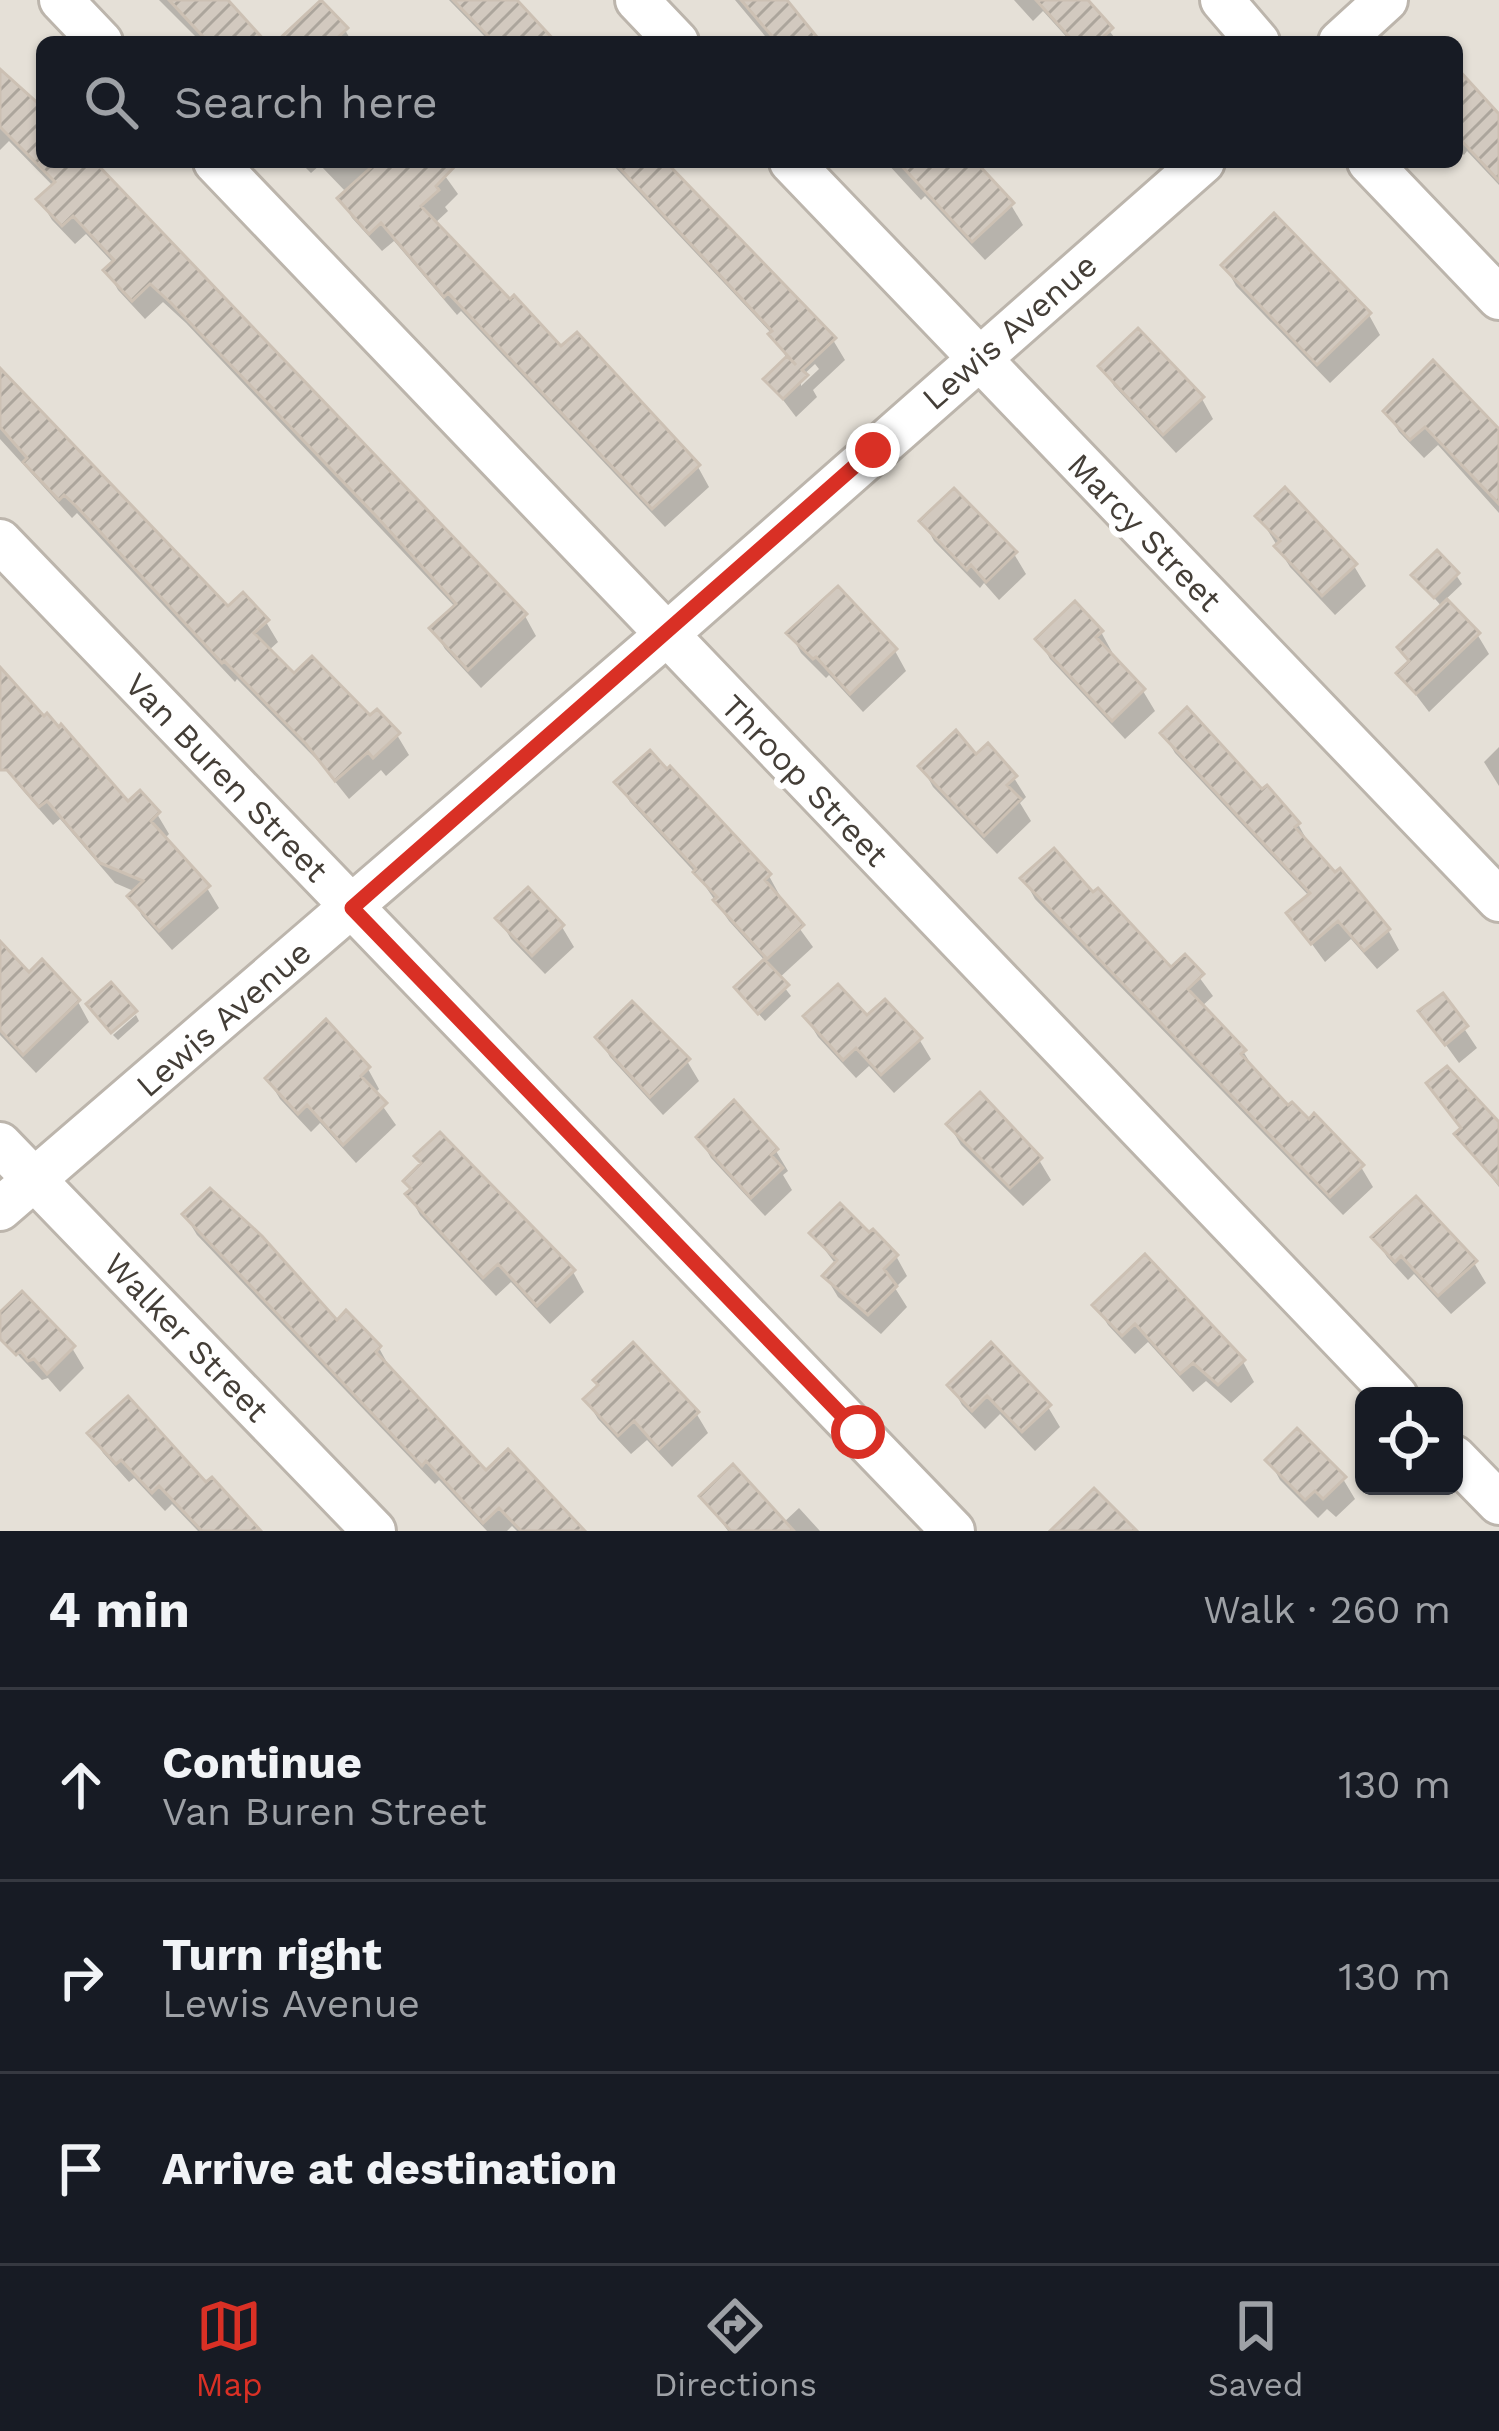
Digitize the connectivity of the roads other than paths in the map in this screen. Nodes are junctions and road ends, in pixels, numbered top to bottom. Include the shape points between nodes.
1 (61, 0) edge
2 (637, 0) edge
3 (1222, 0) edge
4 (1386, 0) edge
5 (94, 36) edge
6 (671, 36) edge
7 (1253, 36) edge
8 (1347, 36) edge
9 (221, 168) edge
10 (797, 168) edge
11 (1196, 168) edge
12 (1375, 168) edge
13 (1499, 298) edge
14 (977, 357) junction
15 (0, 541) edge
16 (666, 635) junction
17 (1499, 901) edge
18 (352, 908) junction
19 (0, 1144) edge
20 (35, 1179) junction
21 (0, 1209) edge
22 (1387, 1387) edge
23 (1463, 1465) edge
24 (1499, 1503) edge
25 (374, 1531) edge
26 (953, 1531) edge

1 - 5 street
2 - 6 street
3 - 7 street
4 - 8 street
9 - 16 street, Throop Street
10 - 14 street, Marcy Street
11 - 14 street, Lewis Avenue
12 - 13 street
14 - 16 street, Lewis Avenue
14 - 17 street, Marcy Street
15 - 18 street, Van Buren Street
16 - 18 street, Lewis Avenue
16 - 22 street, Throop Street
18 - 20 street, Lewis Avenue
18 - 26 street, Van Buren Street
19 - 20 street, Walker Street
20 - 21 street, Lewis Avenue
20 - 25 street, Walker Street
23 - 24 street

